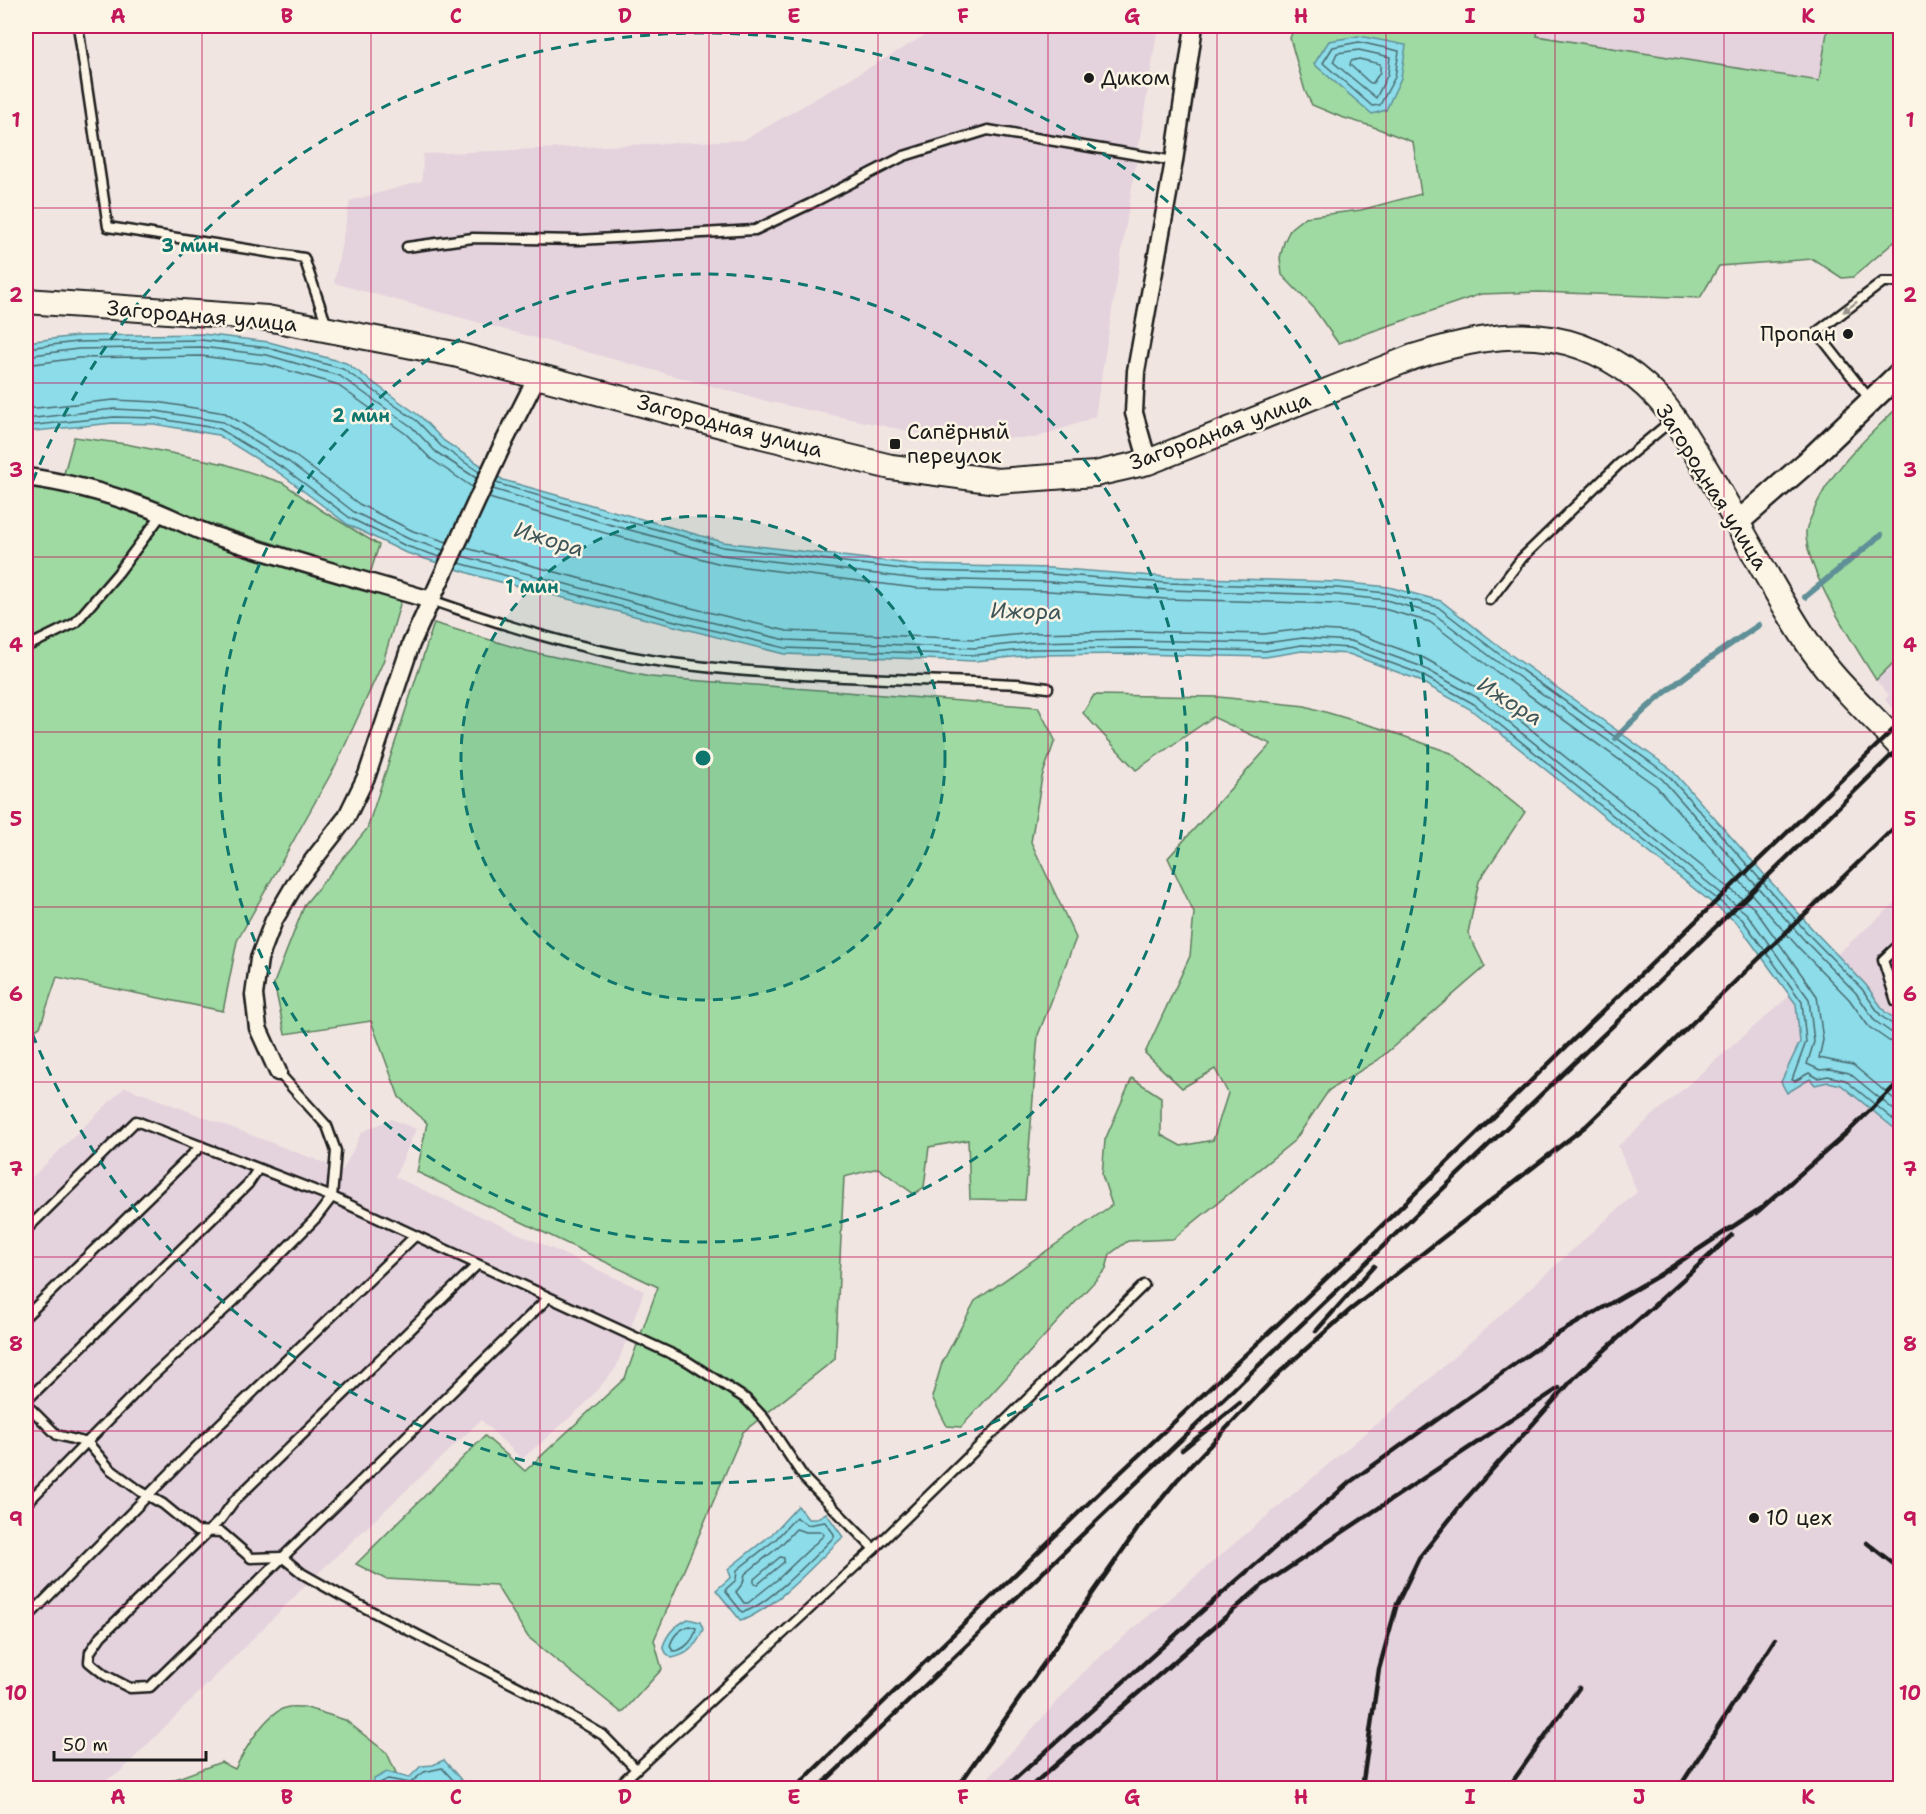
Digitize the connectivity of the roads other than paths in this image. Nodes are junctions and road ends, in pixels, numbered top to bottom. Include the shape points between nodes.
1 (78, 26) edge
2 (1196, 26) edge
3 (1174, 161) junction
4 (407, 247) dead end
5 (1900, 282) edge
6 (26, 301) edge
7 (328, 330) junction
8 (1900, 373) edge
9 (538, 375) junction
10 (1871, 401) junction
11 (1674, 418) junction
12 (1148, 462) junction
13 (26, 477) edge
14 (162, 514) junction
15 (1737, 524) junction
16 (431, 600) junction
17 (1490, 600) dead end
18 (26, 647) edge
19 (1048, 688) dead end
20 (1900, 746) edge
21 (1900, 944) edge
22 (1900, 1005) edge
23 (278, 1072) joint
24 (201, 1146) junction
25 (258, 1169) junction
26 (332, 1197) junction
27 (26, 1230) edge
28 (415, 1236) junction
29 (477, 1265) junction
30 (1144, 1286) dead end
31 (548, 1298) junction
32 (26, 1316) edge
33 (26, 1402) edge
34 (88, 1443) junction
35 (149, 1496) junction
36 (26, 1504) edge
37 (208, 1532) junction
38 (874, 1548) junction
39 (282, 1557) junction
40 (26, 1619) edge
41 (636, 1769) junction
42 (616, 1788) edge

1 - 7 lane via 108,227 304,258
2 - 3 street
3 - 4 lane via 988,130 904,156 755,230 579,240 472,238
3 - 12 street via 1136,371 1134,413
5 -> 10 lane via 1883,282 1817,332
6 - 7 main road, Загородная улица via 267,318
7 - 9 main road, Загородная улица
8 - 10 street
9 - 12 main road, Загородная улица via 762,436 941,475 997,481 1047,478 1095,474
9 - 16 street
10 - 15 street
11 - 12 main road, Загородная улица via 1637,378 1584,348 1550,339 1487,339 1413,357
11 - 15 main road, Загородная улица
11 - 17 lane via 1619,464 1522,558
13 - 14 street via 99,492
14 - 16 street via 258,550
14 - 18 lane via 75,623
15 - 20 main road, Загородная улица via 1805,639
16 - 19 lane via 557,641 649,660 731,669
16 - 23 street via 411,644 367,775 346,818 297,881 274,920 259,959 254,995 258,1028
21 - 22 lane via 1883,960
23 - 26 lane via 327,1126 336,1151
24 - 25 lane
24 - 27 lane via 136,1121
24 - 32 lane
25 - 26 lane
25 - 33 lane via 248,1184
26 - 28 lane
26 - 34 lane via 235,1300 148,1380
28 - 29 lane
28 - 35 lane
29 - 31 lane
29 - 37 lane via 234,1501
30 - 38 lane
31 - 38 lane via 687,1361 746,1399 764,1418 805,1479
31 - 39 lane
33 - 34 lane via 57,1435
34 - 35 lane via 110,1469
34 - 36 lane
35 - 37 lane via 196,1531
35 - 40 lane
37 - 39 lane via 221,1532 251,1558
37 - 39 lane via 101,1636 90,1652 89,1662 130,1688 150,1687
38 - 41 lane
39 - 41 lane via 342,1596 540,1698 603,1735
41 - 42 lane

